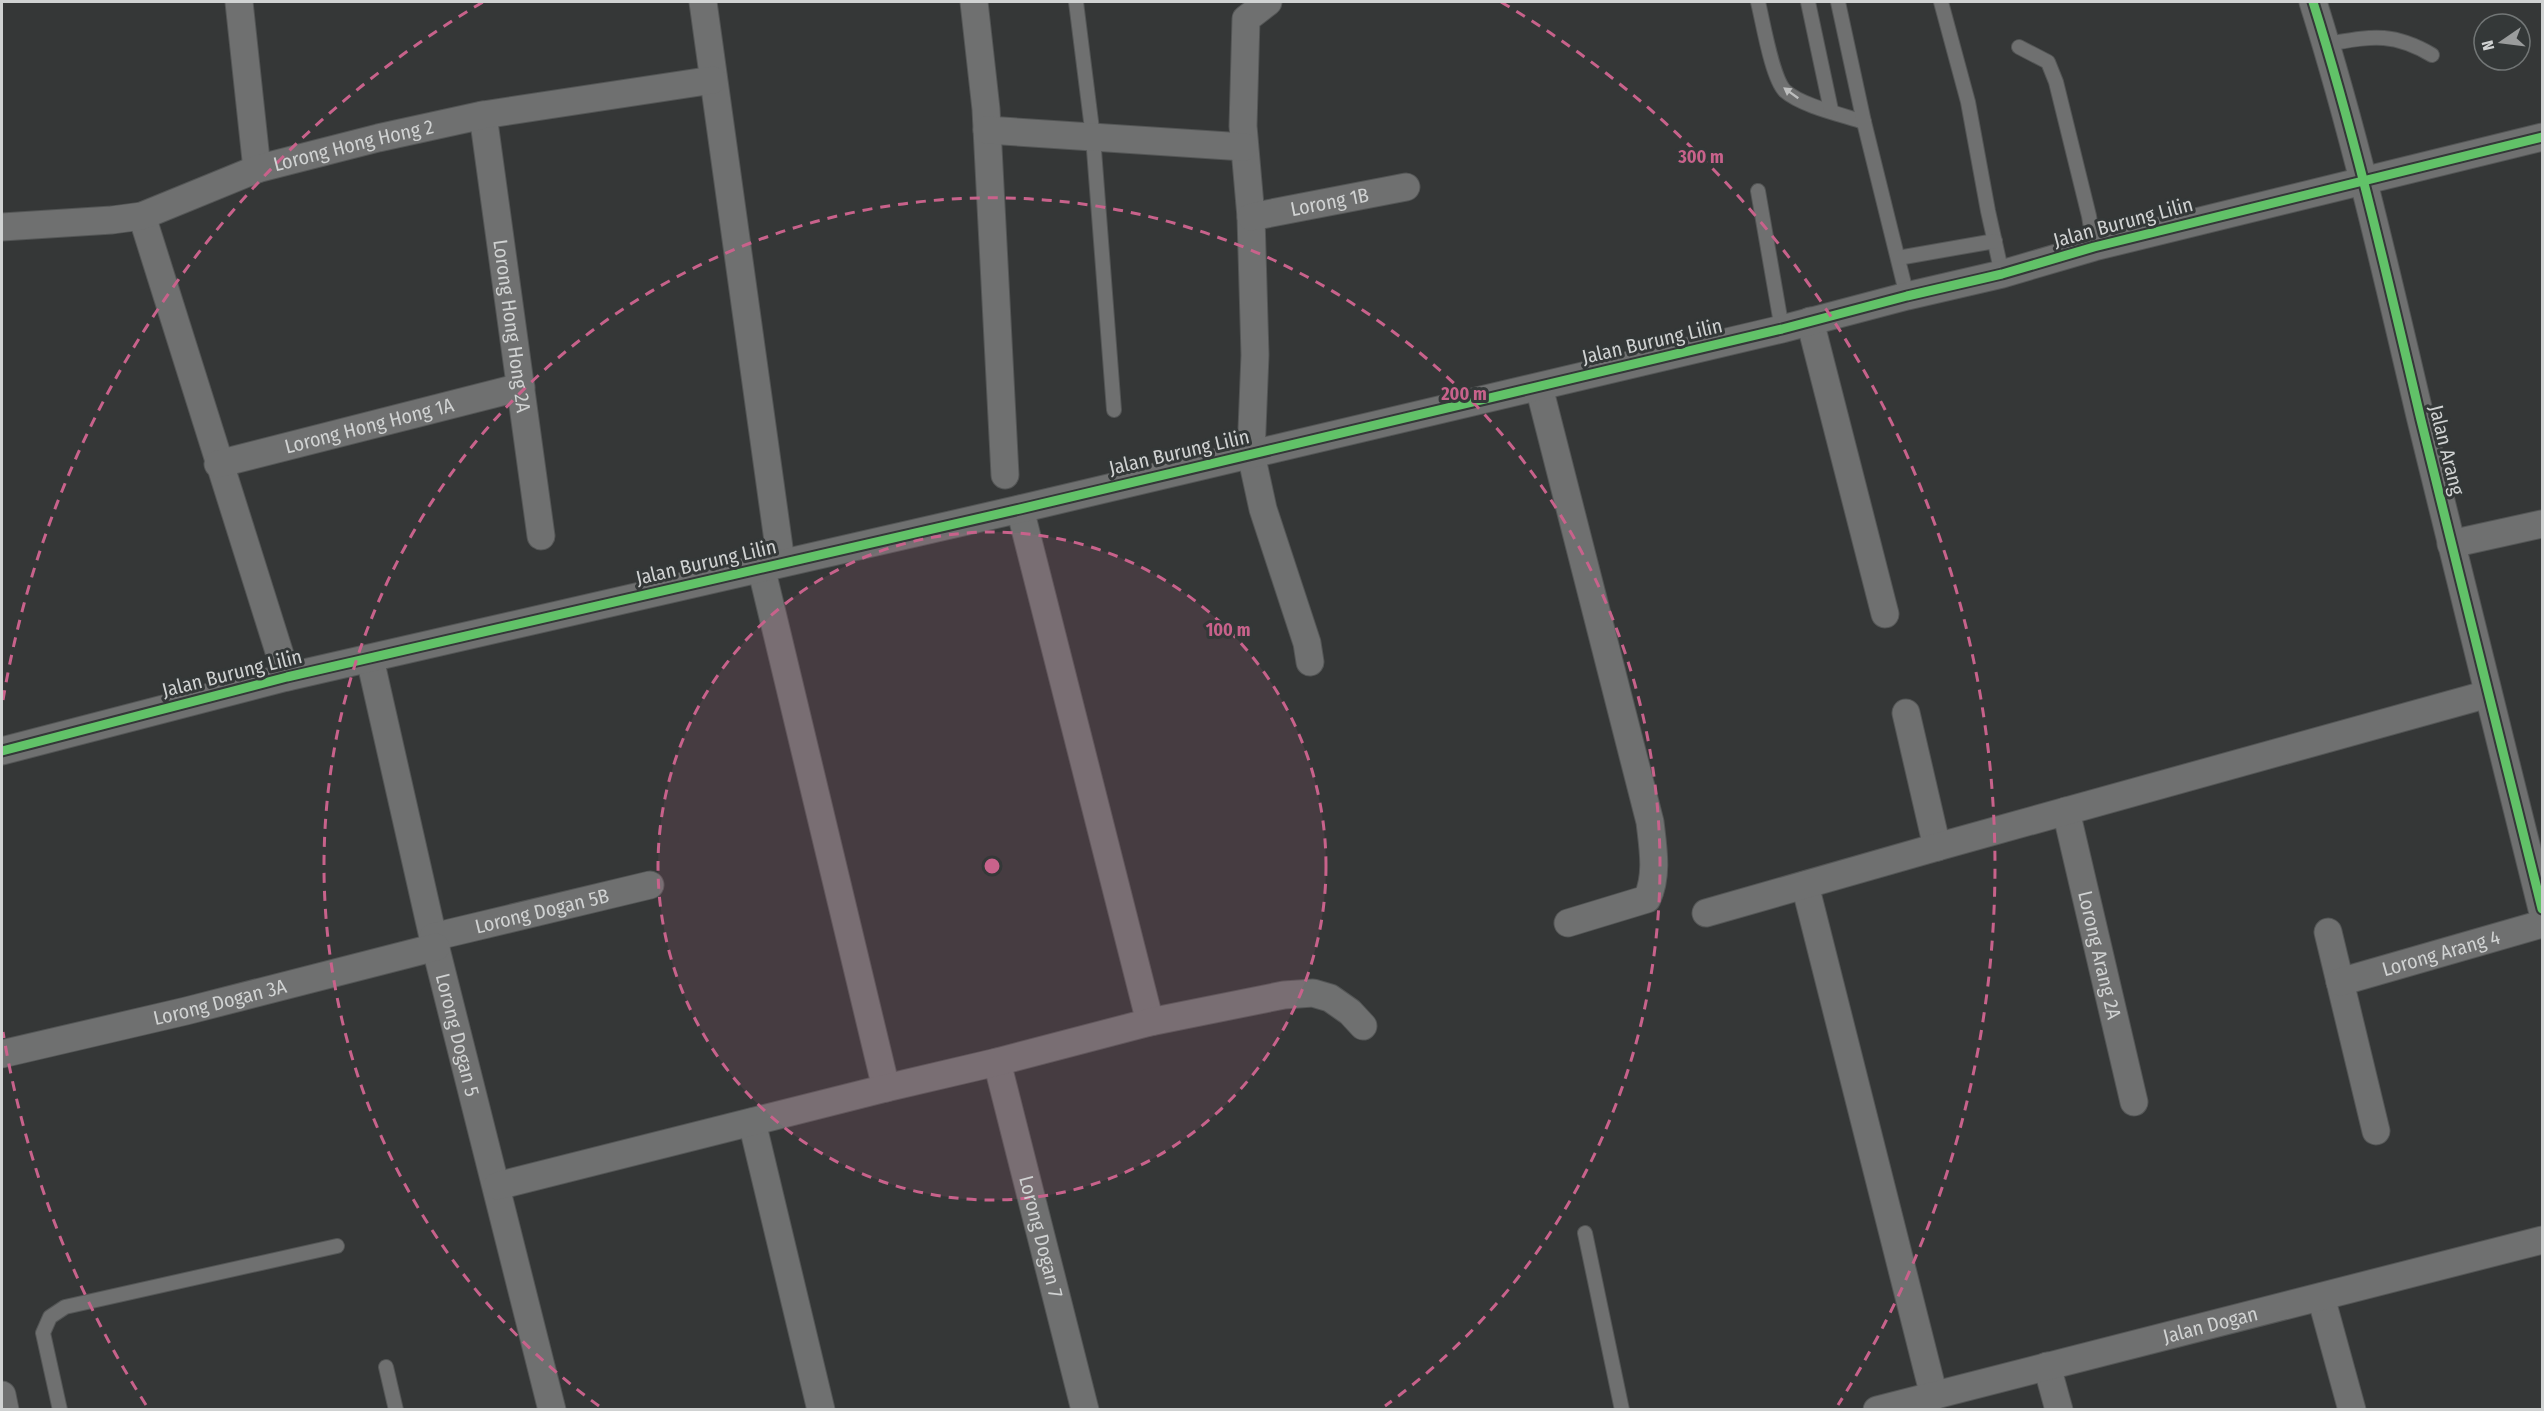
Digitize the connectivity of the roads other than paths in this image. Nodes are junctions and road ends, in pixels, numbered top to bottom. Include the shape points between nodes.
1 (239, 2) edge
2 (703, 2) edge
3 (974, 2) edge
4 (1076, 2) edge
5 (1268, 2) edge
6 (1758, 2) edge
7 (1808, 2) edge
8 (1838, 2) edge
9 (1941, 2) edge
10 (2313, 2) edge
11 (1242, 10) edge
12 (2326, 44) junction
13 (2019, 47) dead end
14 (2432, 55) dead end
15 (713, 80) junction
16 (1831, 110) junction
17 (483, 115) junction
18 (1864, 122) junction
19 (987, 130) junction
20 (1093, 137) junction
21 (2542, 137) edge
22 (1244, 147) junction
23 (257, 169) junction
24 (2363, 181) junction
25 (1406, 187) dead end
26 (1758, 191) dead end
27 (142, 216) junction
28 (1251, 217) junction
29 (2, 227) edge
30 (1995, 241) junction
31 (2094, 247) junction
32 (1899, 258) junction
33 (2002, 274) junction
34 (1907, 296) junction
35 (1810, 321) junction
36 (1782, 329) junction
37 (521, 387) junction
38 (1539, 387) junction
39 (1114, 410) dead end
40 (1251, 454) junction
41 (218, 465) junction
42 (1005, 475) dead end
43 (1020, 509) junction
44 (2542, 524) edge
45 (541, 536) dead end
46 (2451, 544) junction
47 (771, 565) junction
48 (1885, 614) dead end
49 (370, 659) junction
50 (1310, 662) dead end
51 (287, 677) junction
52 (2488, 694) junction
53 (1905, 713) dead end
54 (2, 751) edge
55 (2066, 811) junction
56 (2532, 821) edge
57 (1937, 847) junction
58 (650, 885) dead end
59 (1805, 885) junction
60 (2542, 909) edge
61 (1706, 914) dead end
62 (1568, 923) dead end
63 (2542, 924) edge
64 (2328, 932) dead end
65 (435, 942) junction
66 (2340, 982) junction
67 (1150, 1022) junction
68 (1363, 1026) dead end
69 (2, 1054) edge
70 (998, 1062) junction
71 (886, 1088) junction
72 (2133, 1102) dead end
73 (752, 1122) junction
74 (2376, 1131) dead end
75 (496, 1186) junction
76 (1585, 1233) dead end
77 (2542, 1240) edge
78 (337, 1246) dead end
79 (2321, 1297) junction
80 (2047, 1365) junction
81 (386, 1367) dead end
82 (2, 1395) edge
83 (1934, 1396) junction
84 (5, 1410) edge
85 (60, 1410) edge
86 (396, 1410) edge
87 (552, 1410) edge
88 (821, 1410) edge
89 (1085, 1410) edge
90 (1622, 1410) edge
91 (1877, 1410) edge
92 (2059, 1410) edge
93 (2352, 1410) edge

1 - 23 street
2 - 15 street
3 - 19 street
4 - 20 lane
5 - 11 street
16 -> 6 lane via 1803,102 1785,91 1776,77
7 - 16 lane
8 - 18 lane
9 - 30 lane via 1968,102
10 - 12 street, Jalan Arang
11 - 22 street
12 - 14 lane via 2391,38 2410,42
12 - 24 street, Jalan Arang
13 - 31 lane via 2048,62 2056,82 2090,216
15 - 17 street, Lorong Hong Hong 2
15 - 47 street
16 - 18 lane
17 - 23 street, Lorong Hong Hong 2
17 - 37 street, Lorong Hong Hong 2A
18 - 32 lane
19 - 20 street
19 - 42 street
20 - 22 street
20 - 39 lane
21 - 24 street, Jalan Burung Lilin
22 - 28 street
23 - 27 street, Lorong Hong Hong 2
24 - 31 street, Jalan Burung Lilin
24 - 46 street, Jalan Arang
25 - 28 street, Lorong 1B
26 - 36 lane
27 - 29 street, Lorong Hong Hong 2
27 - 41 street
28 - 40 street via 1255,355
30 - 32 lane
30 - 33 lane
31 - 33 street, Jalan Burung Lilin
32 - 34 lane
33 - 34 street, Jalan Burung Lilin
34 - 35 street, Jalan Burung Lilin
35 - 36 street, Jalan Burung Lilin
35 - 48 street
36 - 38 street, Jalan Burung Lilin
37 - 41 street, Lorong Hong Hong 1A
37 - 45 street, Lorong Hong Hong 2A
38 - 40 street, Jalan Burung Lilin
38 - 62 street via 1650,822 1653,855 1653,884 1647,899
40 - 43 street, Jalan Burung Lilin
40 - 50 street via 1263,509
41 - 51 street
43 - 47 street, Jalan Burung Lilin
43 - 67 street
44 - 46 street
46 - 52 street, Jalan Arang
47 - 49 street, Jalan Burung Lilin
47 - 71 street
49 - 51 street, Jalan Burung Lilin
49 - 65 street, Lorong Dogan 5
51 - 54 street, Jalan Burung Lilin
52 - 55 street
52 - 56 street, Jalan Arang
53 - 57 street
55 - 57 street
55 - 72 street, Lorong Arang 2A
56 - 60 street, Jalan Arang
57 - 59 street
58 - 65 street, Lorong Dogan 5B
59 - 61 street
59 - 83 street
63 - 66 street, Lorong Arang 4
64 - 66 street
65 - 69 street, Lorong Dogan 3A via 186,1011
65 - 75 street, Lorong Dogan 5
66 - 74 street
67 - 68 street via 1284,995 1313,993 1330,998
67 - 70 street
70 - 71 street
70 - 89 street, Lorong Dogan 7
71 - 73 street
73 - 75 street
73 - 88 street
75 - 87 street, Lorong Dogan 5
76 - 90 lane
77 - 79 street, Jalan Dogan
78 - 85 lane via 65,1307 50,1317 43,1334
79 - 80 street, Jalan Dogan
79 - 93 street
80 - 83 street, Jalan Dogan
80 - 92 street
81 - 86 lane
82 - 84 street
83 - 91 street, Jalan Dogan

